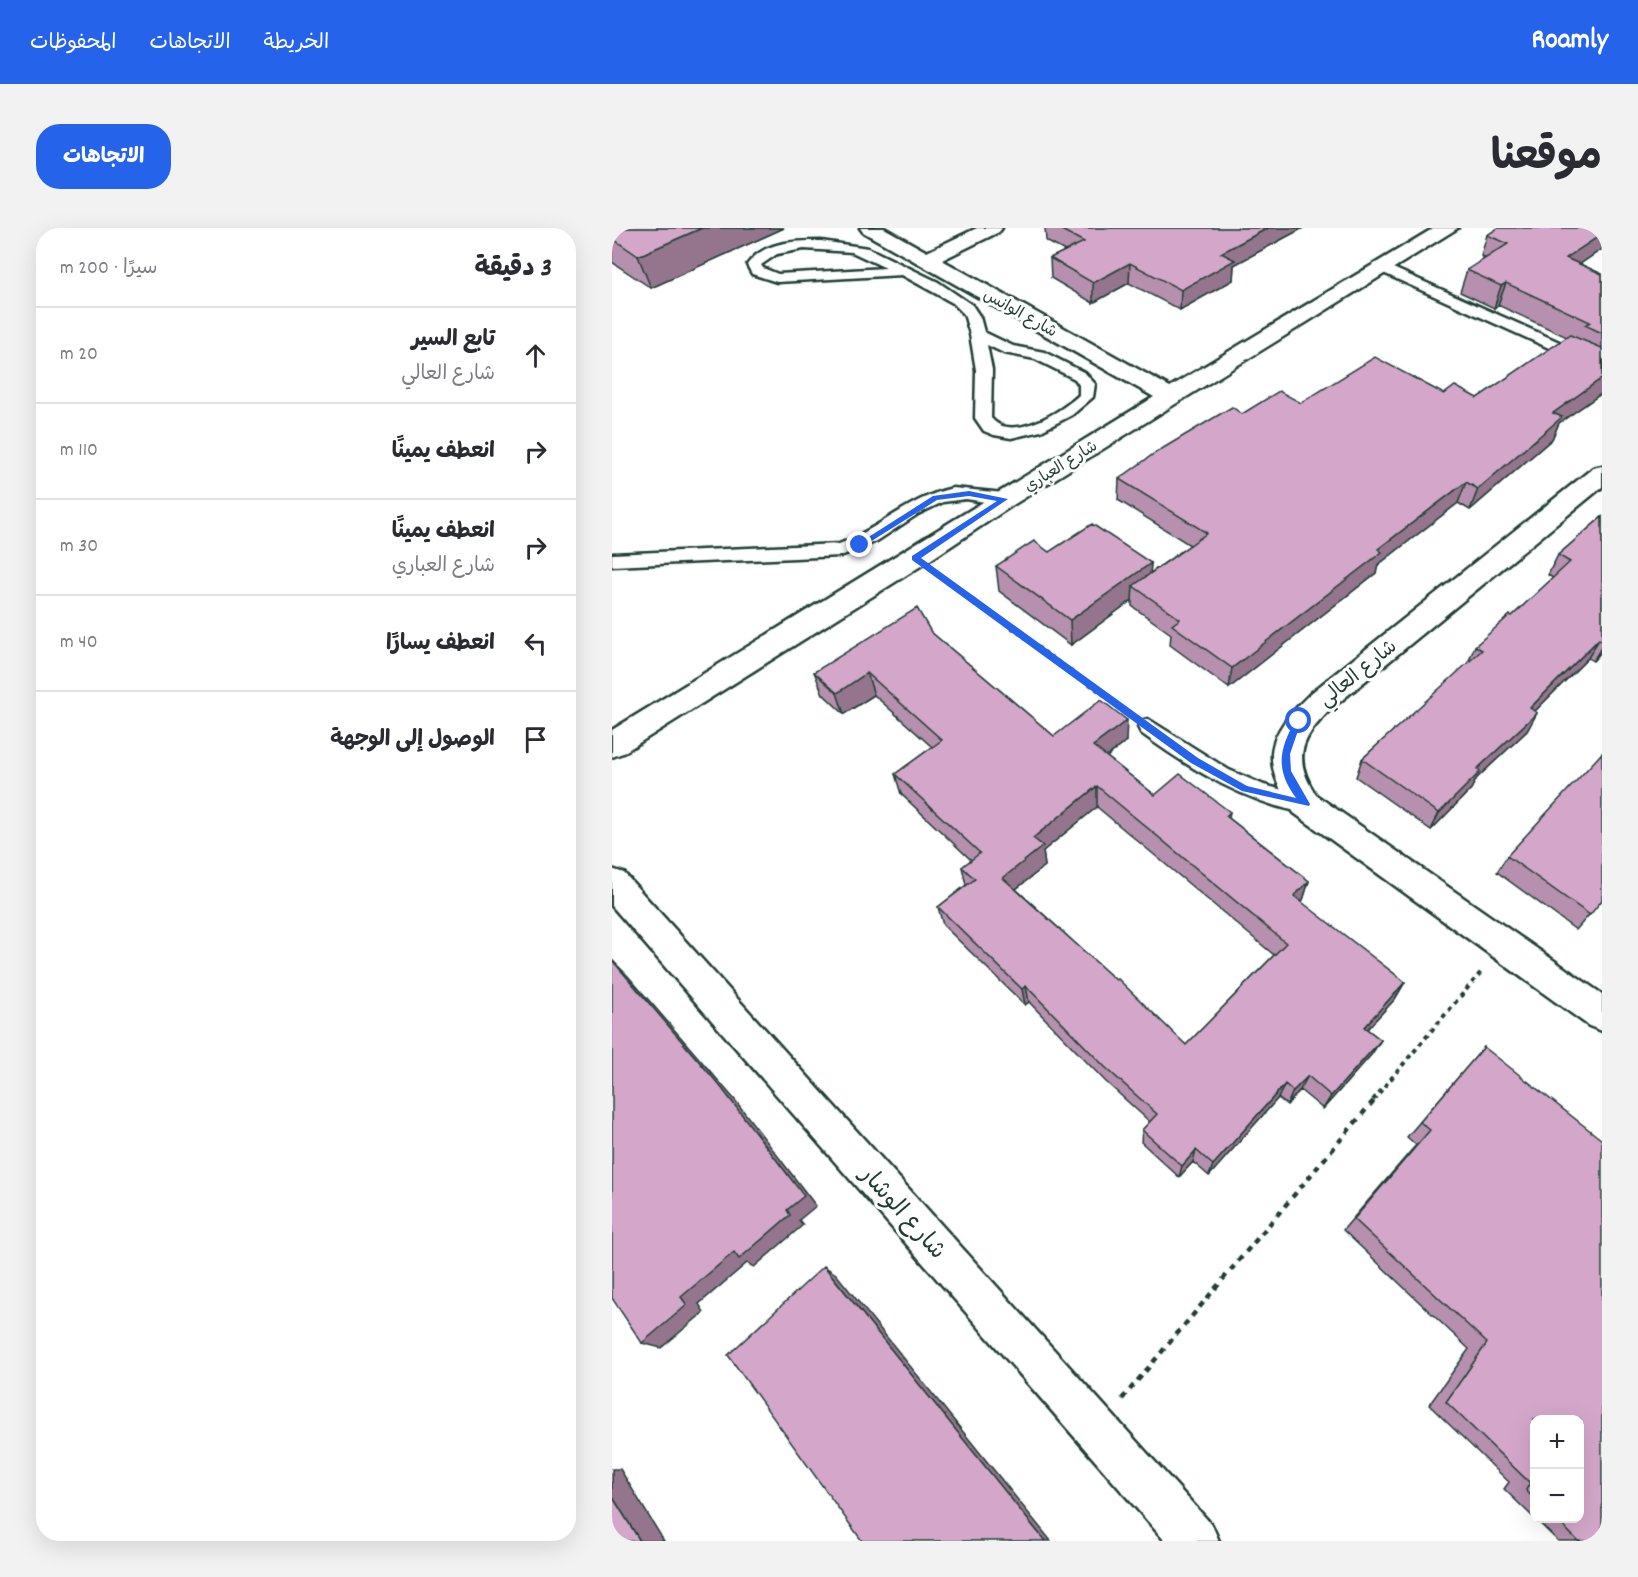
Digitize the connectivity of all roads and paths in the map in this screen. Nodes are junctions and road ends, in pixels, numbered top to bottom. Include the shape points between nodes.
1 (870, 228) edge
2 (992, 228) edge
3 (1448, 228) edge
4 (871, 255) junction
5 (927, 260) junction
6 (1384, 268) junction
7 (902, 272) junction
8 (862, 275) junction
9 (964, 281) junction
10 (944, 292) junction
11 (977, 334) junction
12 (1009, 350) junction
13 (983, 361) junction
14 (1602, 367) edge
15 (1171, 397) junction
16 (1602, 474) edge
17 (1004, 499) junction
18 (915, 558) junction
19 (612, 560) edge
20 (1148, 727) joint
21 (612, 745) edge
22 (1305, 804) junction
23 (612, 883) edge
24 (1504, 945) junction
25 (1602, 1014) edge
26 (1096, 1429) junction
27 (1196, 1541) edge

1 - 5 street, شارع الوانس
2 - 5 street
3 - 6 street, شارع العباري
4 - 7 lane
4 - 8 lane
4 - 8 lane via 844,246 787,247 763,253 753,265 757,271 777,278
5 - 9 street, شارع الوانس
6 - 14 lane
6 - 15 street, شارع العباري
7 - 8 lane
7 - 10 lane
9 - 10 lane
9 - 15 street, شارع الوانس
10 - 11 lane via 967,308
11 - 12 lane
11 - 13 lane
12 - 13 lane
12 - 13 lane via 1039,355 1080,376 1087,384 1087,394 1036,429 993,429 983,418
15 - 17 street, شارع العباري
16 - 22 street, شارع العالي via 1299,721 1285,754 1287,771
17 - 18 street, شارع العباري
17 - 19 lane via 969,494 935,498 874,537 841,550
18 - 20 path
18 - 21 street, شارع العباري
20 - 22 lane via 1218,776 1245,789
22 - 24 street, شارع العالي
23 - 26 street, شارع الوشار
24 - 25 street, شارع العالي
24 - 26 path
26 - 27 street, شارع الوشار

